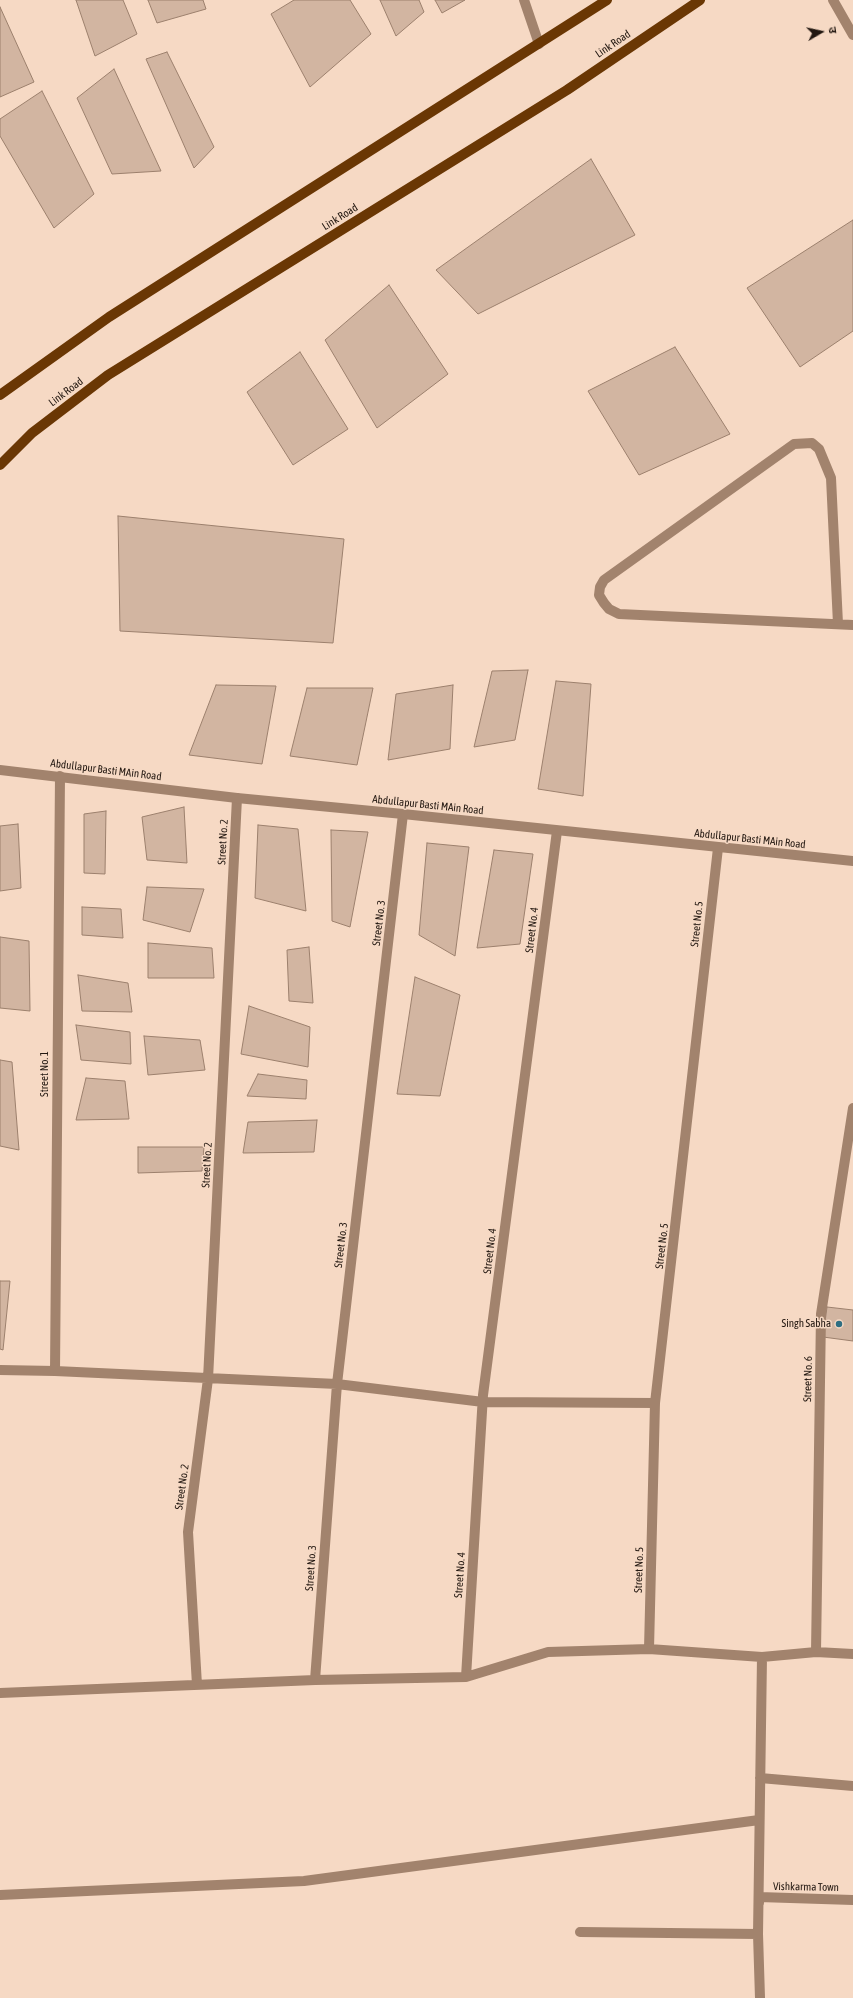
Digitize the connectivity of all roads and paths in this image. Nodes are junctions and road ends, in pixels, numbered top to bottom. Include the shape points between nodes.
1 (524, 0) edge
2 (607, 0) edge
3 (700, 0) edge
4 (833, 0) edge
5 (853, 35) edge
6 (539, 44) junction
7 (0, 395) edge
8 (0, 465) edge
9 (838, 624) junction
10 (853, 625) edge
11 (0, 770) edge
12 (60, 776) junction
13 (237, 798) junction
14 (403, 814) junction
15 (557, 831) junction
16 (718, 848) junction
17 (853, 861) edge
18 (853, 1108) edge
19 (0, 1370) edge
20 (55, 1371) junction
21 (208, 1379) junction
22 (337, 1384) junction
23 (483, 1402) junction
24 (655, 1402) junction
25 (649, 1649) junction
26 (816, 1652) junction
27 (853, 1654) edge
28 (762, 1657) junction
29 (466, 1677) junction
30 (315, 1680) junction
31 (198, 1685) junction
32 (0, 1693) edge
33 (760, 1778) junction
34 (853, 1786) edge
35 (759, 1820) junction
36 (0, 1895) edge
37 (853, 1900) edge
38 (580, 1932) dead end
39 (758, 1934) junction
40 (760, 1998) edge

1 - 6 street
2 - 6 main road
3 - 8 main road, Link Road via 567,90 108,376 32,434
4 - 5 street
6 - 7 main road via 109,317
9 - 9 street via 619,614 604,603 599,595 600,587 604,580 794,444 812,443 819,449 831,478
9 - 10 street
11 - 12 street, Abdullapur Basti MAin Road
12 - 13 street, Abdullapur Basti MAin Road
12 - 20 street, Street No. 1
13 - 14 street, Abdullapur Basti MAin Road
13 - 21 street, Street No. 2
14 - 15 street, Abdullapur Basti MAin Road
14 - 22 street, Street No. 3
15 - 16 street, Abdullapur Basti MAin Road
15 - 23 street, Street No. 4
16 - 17 street, Abdullapur Basti MAin Road
16 - 24 street, Street No. 5
18 - 26 street, Street No. 6 via 821,1314
19 - 20 street
20 - 21 street
21 - 22 street
21 - 31 street, Street No. 2 via 188,1532
22 - 23 street
22 - 30 street, Street No. 3
23 - 24 street
23 - 29 street, Street No. 4
24 - 25 street, Street No. 5
25 - 28 street
25 - 29 street via 548,1652
26 - 27 street
26 - 28 street
28 - 33 street
29 - 30 street
30 - 31 street
31 - 32 street
33 - 34 street
33 - 35 street
35 - 36 street via 304,1881
35 - 39 street
37 - 39 street, Vishkarma Town via 759,1897
38 - 39 street
39 - 40 street

